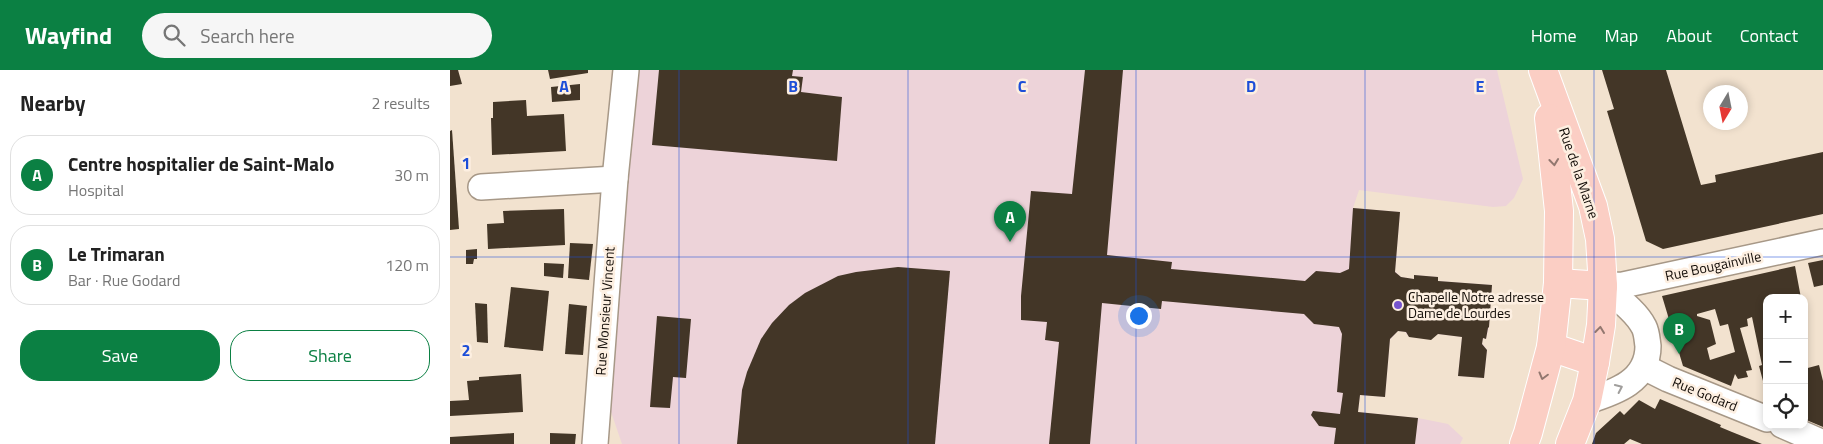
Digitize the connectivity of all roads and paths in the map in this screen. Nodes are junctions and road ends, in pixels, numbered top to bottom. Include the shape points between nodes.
1 (626, 70) edge
2 (1544, 75) edge
3 (615, 179) junction
4 (481, 187) dead end
5 (1823, 242) edge
6 (1558, 283) junction
7 (1603, 286) junction
8 (1551, 348) junction
9 (1595, 362) junction
10 (1644, 367) junction
11 (1587, 401) junction
12 (1763, 417) edge
13 (1791, 429) edge
14 (595, 444) edge
15 (1524, 444) edge
16 (1570, 444) edge
17 (1823, 444) edge

1 - 3 street, Rue Monsieur Vincent
2 -> 6 main road, Rue de la Marne via 1559,211
2 - 7 main road, Rue de la Marne via 1592,206 1600,239
3 - 4 street
3 - 14 street, Rue Monsieur Vincent
5 - 7 street, Rue Bougainville via 1623,285
6 - 7 main road
6 - 8 main road, Rue de la Marne
9 -> 7 main road, Rue de la Marne
7 - 10 street via 1636,316 1644,328 1648,357
8 - 9 main road
8 -> 15 main road, Rue de la Marne
9 - 11 main road, Rue de la Marne
11 -> 10 street via 1626,385
10 - 12 street, Rue Godard
11 - 16 main road, Rue de la Marne
13 - 17 street

